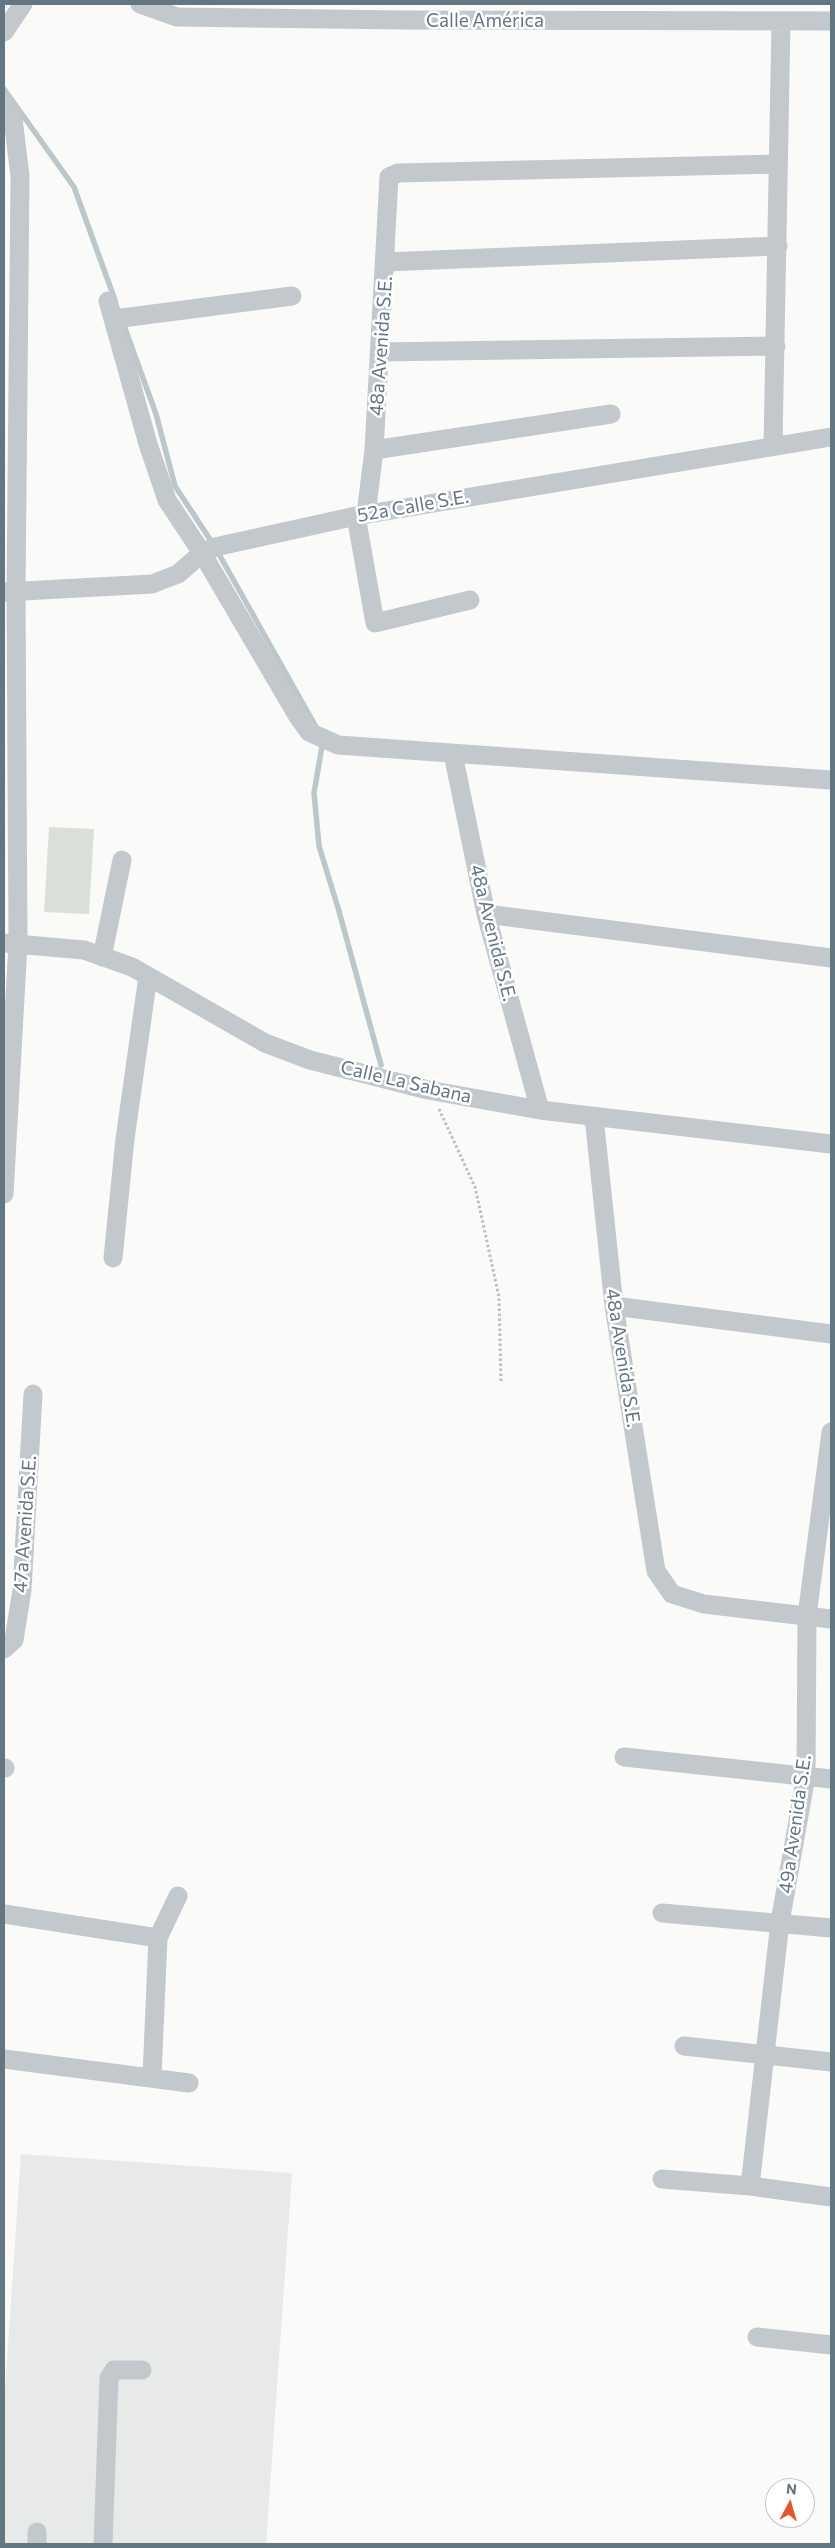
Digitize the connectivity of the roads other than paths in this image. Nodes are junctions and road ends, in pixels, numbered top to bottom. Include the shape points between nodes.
1 (23, 4) edge
2 (140, 4) edge
3 (831, 21) edge
4 (781, 22) junction
5 (4, 32) edge
6 (4, 105) edge
7 (778, 164) junction
8 (12, 244) edge
9 (778, 246) junction
10 (386, 262) junction
11 (292, 296) dead end
12 (108, 301) dead end
13 (114, 319) junction
14 (776, 346) junction
15 (380, 352) junction
16 (611, 414) dead end
17 (831, 436) edge
18 (773, 445) junction
19 (374, 450) junction
20 (361, 515) junction
21 (202, 553) junction
22 (10, 592) edge
23 (470, 600) dead end
24 (453, 754) junction
25 (831, 780) edge
26 (122, 860) dead end
27 (486, 914) junction
28 (11, 944) edge
29 (102, 957) junction
30 (831, 958) edge
31 (148, 976) junction
32 (540, 1110) junction
33 (594, 1117) junction
34 (831, 1144) edge
35 (4, 1194) edge
36 (113, 1258) dead end
37 (614, 1306) junction
38 (831, 1334) edge
39 (33, 1394) dead end
40 (831, 1432) edge
41 (828, 1481) edge
42 (807, 1616) junction
43 (831, 1619) edge
44 (4, 1649) edge
45 (624, 1757) dead end
46 (806, 1776) junction
47 (831, 1779) edge
48 (178, 1896) dead end
49 (662, 1913) dead end
50 (4, 1914) edge
51 (780, 1922) junction
52 (831, 1928) edge
53 (158, 1938) junction
54 (684, 2046) dead end
55 (763, 2055) junction
56 (4, 2059) edge
57 (831, 2062) edge
58 (152, 2076) junction
59 (190, 2083) dead end
60 (662, 2179) dead end
61 (750, 2186) junction
62 (831, 2197) edge
63 (757, 2336) dead end
64 (831, 2344) edge
65 (142, 2370) dead end
66 (104, 2544) edge

1 - 5 street
2 - 4 street, Calle América via 178,17
3 - 4 street, Calle América
4 - 7 street
6 - 8 street via 13,119 20,176
7 - 9 street
7 - 10 street, 48a Avenida S.E. via 398,173 390,177
8 - 22 street
9 - 10 street
9 - 14 street
10 - 15 street, 48a Avenida S.E.
11 - 13 street
12 - 13 street
13 - 21 street via 167,500
14 - 15 street
14 - 18 street
15 - 19 street, 48a Avenida S.E.
16 - 19 street
17 - 18 street, 52a Calle S.E.
18 - 20 street, 52a Calle S.E.
19 - 20 street, 48a Avenida S.E.
20 - 21 street, 52a Calle S.E. via 215,547
20 - 23 street, 48a Avenida S.E. via 375,623
21 - 22 street, 52a Calle S.E. via 178,574 152,584
21 - 24 street via 309,732 338,745
22 - 28 street
24 - 25 street
24 - 27 street, 48a Avenida S.E.
26 - 29 street
27 - 30 street
27 - 32 street, 48a Avenida S.E.
28 - 29 street, Calle La Sabana via 84,950
28 - 35 street
29 - 31 street, Calle La Sabana
31 - 32 street, Calle La Sabana via 265,1043 310,1060 428,1090
31 - 36 street via 125,1139
32 - 33 street, Calle La Sabana
33 - 34 street, Calle La Sabana
33 - 37 street, 48a Avenida S.E.
37 - 38 street
37 - 42 street, 48a Avenida S.E. via 656,1572 672,1594 704,1604
39 - 44 street, 47a Avenida S.E. via 22,1590 14,1640
40 - 41 street, 49a Avenida S.E.
41 - 42 street, 49a Avenida S.E.
42 - 43 street
42 - 46 street, 49a Avenida S.E.
45 - 46 street
46 - 47 street
46 - 51 street, 49a Avenida S.E.
48 - 53 street
49 - 51 street
50 - 53 street
51 - 52 street
51 - 55 street, 49a Avenida S.E.
53 - 58 street
54 - 55 street
55 - 57 street
55 - 61 street, 49a Avenida S.E.
56 - 58 street
58 - 59 street
60 - 61 street
61 - 62 street
63 - 64 street
65 - 66 street via 114,2370 109,2378

